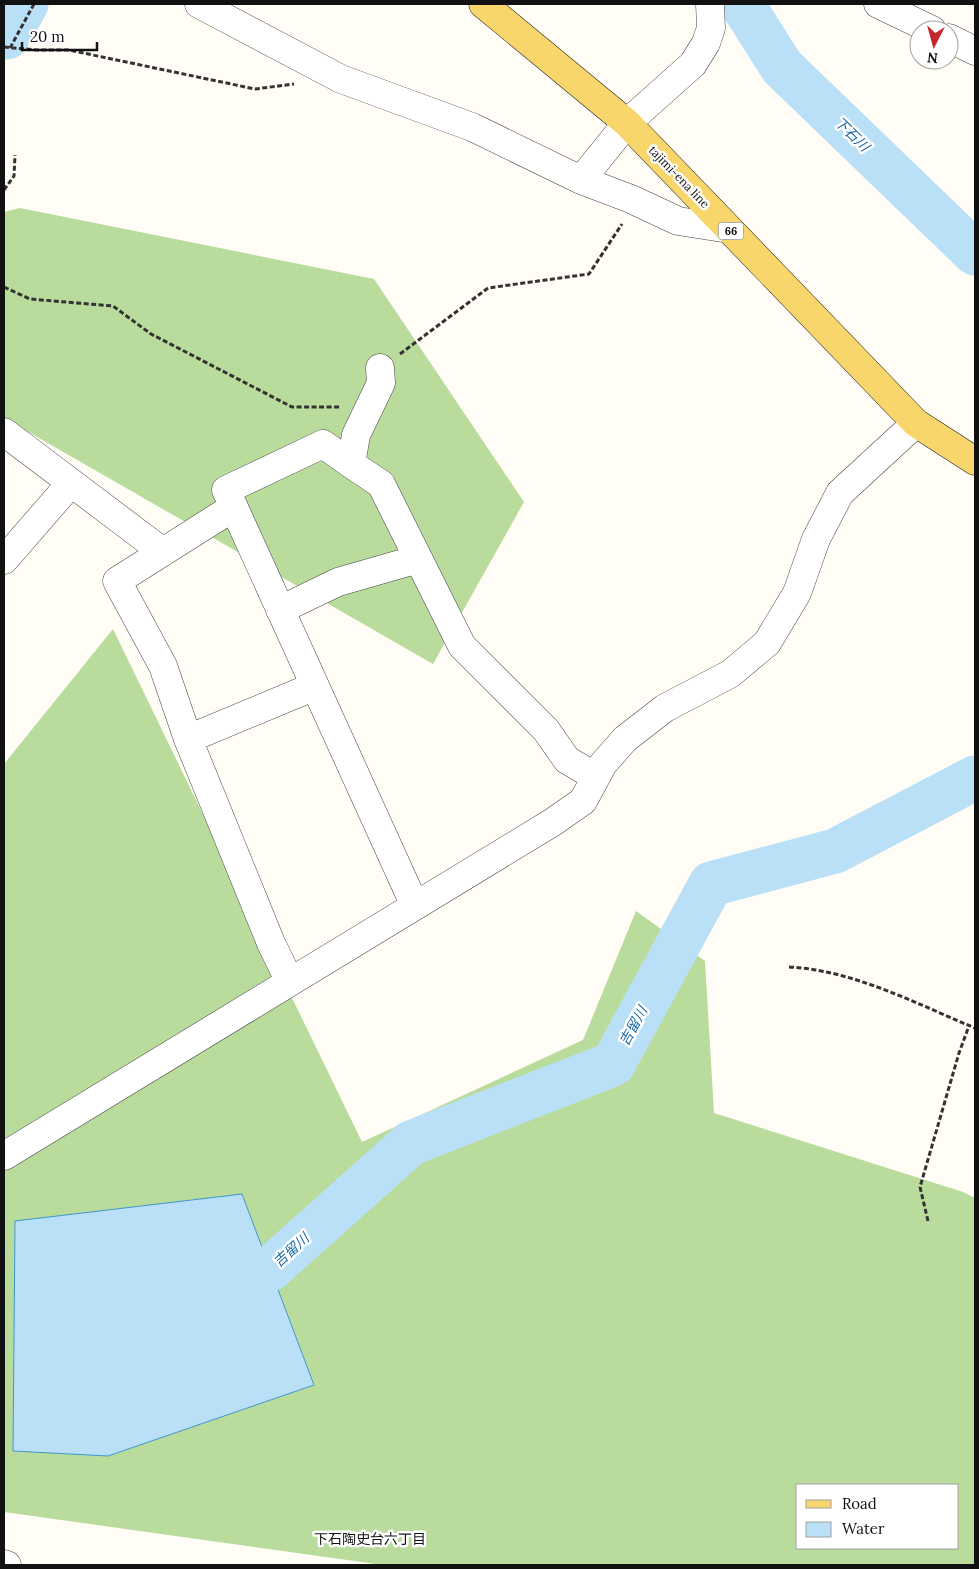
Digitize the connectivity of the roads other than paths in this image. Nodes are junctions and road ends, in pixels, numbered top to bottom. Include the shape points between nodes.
1 (199, 4) edge
2 (483, 4) edge
3 (710, 4) edge
4 (878, 4) edge
5 (911, 20) edge
6 (959, 43) edge
7 (975, 51) edge
8 (627, 123) junction
9 (581, 180) junction
10 (729, 229) junction
11 (380, 368) road end
12 (916, 423) junction
13 (4, 432) edge
14 (975, 460) edge
15 (351, 464) junction
16 (71, 483) junction
17 (234, 507) junction
18 (163, 552) junction
19 (418, 559) junction
20 (4, 560) edge
21 (280, 610) junction
22 (315, 686) junction
23 (188, 739) junction
24 (596, 777) junction
25 (415, 906) junction
26 (290, 982) junction
27 (4, 1156) edge

1 - 9 street via 341,79 472,127
2 - 8 main road, tajimi-ena line / 66
3 - 8 street via 711,28 693,64
4 - 5 street
6 - 7 street
8 - 9 street
8 - 10 main road, tajimi-ena line / 66
9 - 10 street via 678,221
10 - 12 main road, tajimi-ena line / 66
11 - 15 street via 381,383 356,435
12 - 14 main road, tajimi-ena line / 66
12 - 24 street via 840,493 816,539 798,593 767,644 730,674 665,708 645,723 625,739
13 - 16 street
15 - 17 street via 323,444 226,490
15 - 19 street via 381,484
16 - 18 street
16 - 20 street
17 - 18 street
17 - 21 street
18 - 23 street via 117,581 163,666
19 - 21 street via 338,582
19 - 24 street via 462,646 546,730 567,760
21 - 22 street
22 - 23 street
22 - 25 street
23 - 26 street
24 - 25 street via 583,801
25 - 26 street
26 - 27 street

